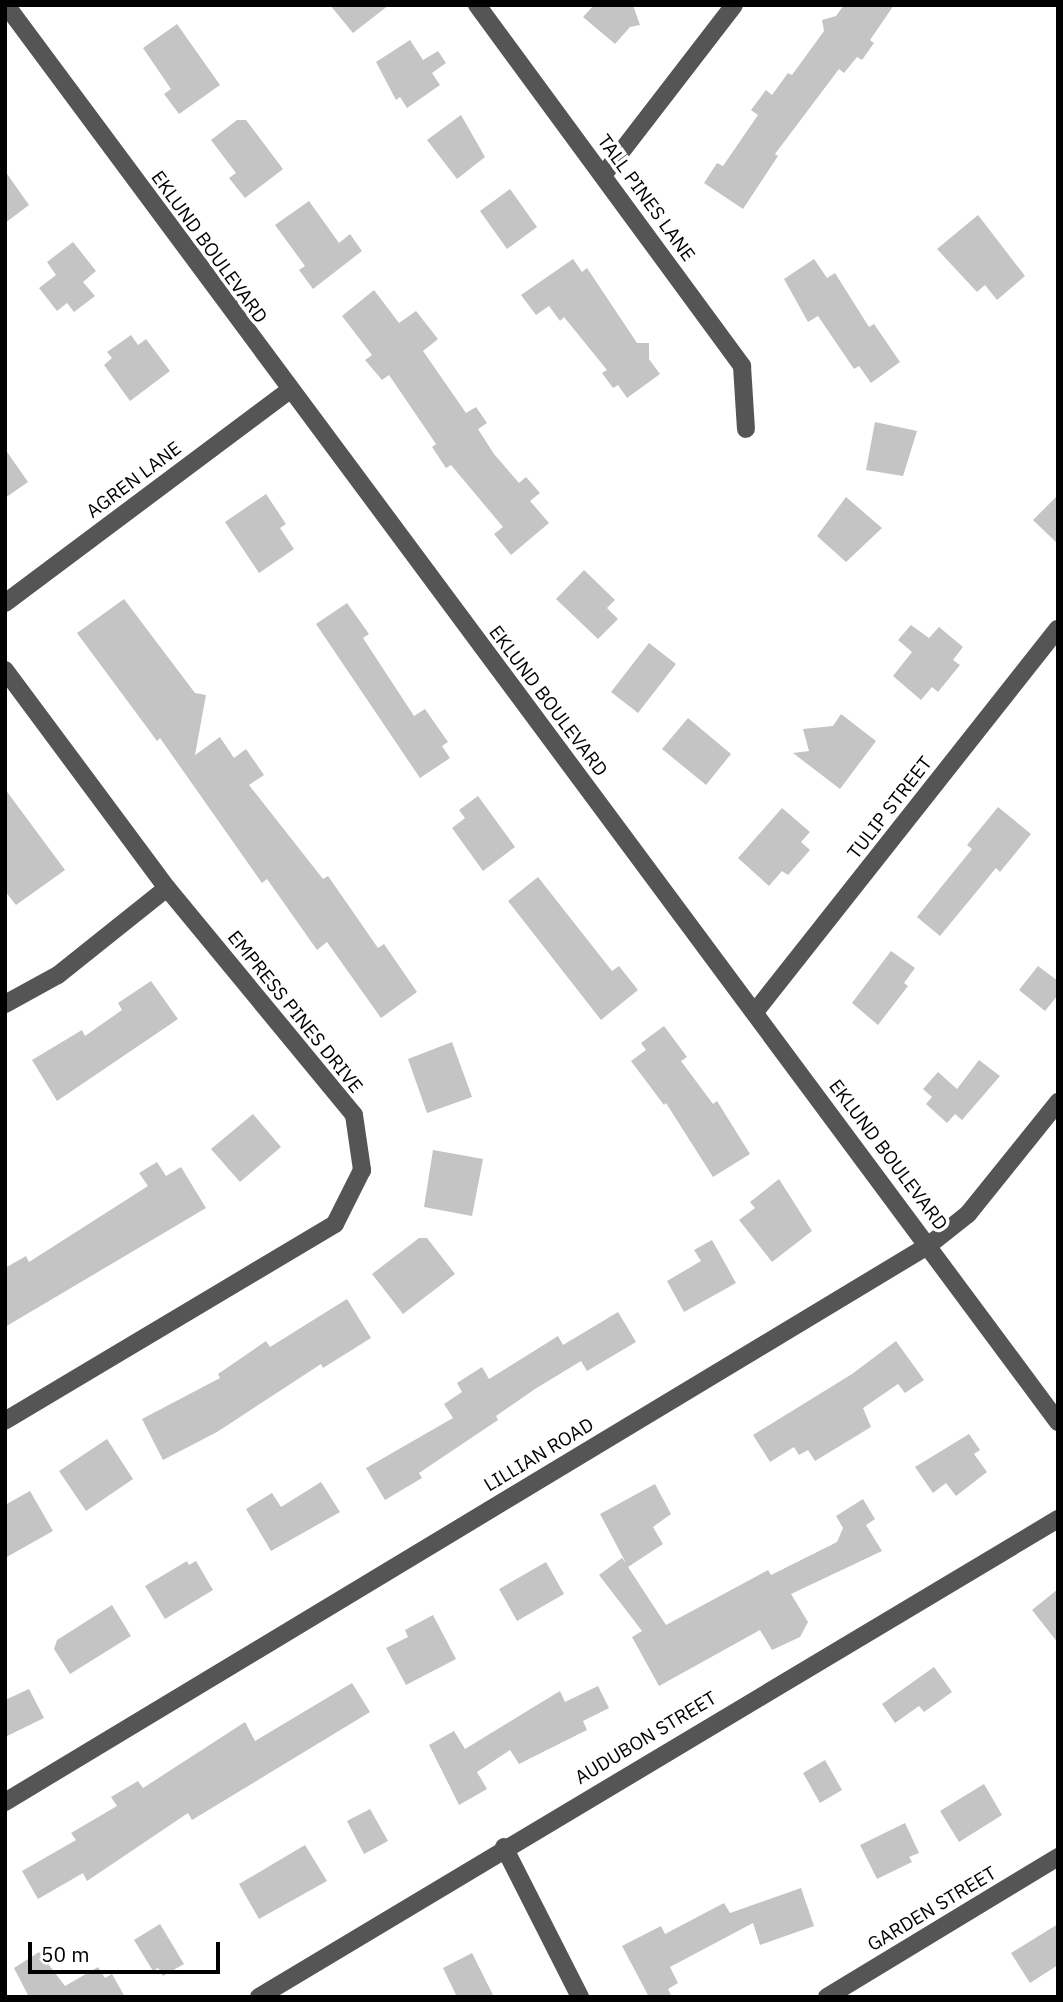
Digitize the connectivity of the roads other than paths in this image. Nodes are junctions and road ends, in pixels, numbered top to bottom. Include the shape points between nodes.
1 (6, 5) edge
2 (477, 5) edge
3 (734, 5) edge
4 (604, 174) junction
5 (288, 391) junction
6 (746, 429) dead end
7 (5, 603) edge
8 (1058, 629) edge
9 (5, 670) edge
10 (167, 888) junction
11 (5, 1004) edge
12 (755, 1012) junction
13 (1058, 1102) edge
14 (929, 1245) junction
15 (5, 1421) edge
16 (1058, 1422) edge
17 (1058, 1519) edge
18 (5, 1802) edge
19 (504, 1847) junction
20 (1058, 1857) edge
21 (259, 1997) edge
22 (580, 1997) edge
23 (827, 1997) edge

1 - 5 street, EKLUND BOULEVARD
2 - 4 street, TALL PINES LANE
3 - 4 street
4 - 6 street, TALL PINES LANE via 742,366
5 - 7 street, AGREN LANE
5 - 12 street, EKLUND BOULEVARD
8 - 12 street, TULIP STREET
9 - 10 street, EMPRESS PINES DRIVE
10 - 11 street via 58,975
10 - 15 street, EMPRESS PINES DRIVE via 354,1115 362,1170 335,1224
12 - 14 street, EKLUND BOULEVARD
13 - 14 street, LILLIAN ROAD via 968,1214
14 - 16 street, EKLUND BOULEVARD
14 - 18 street, LILLIAN ROAD
17 - 19 street, AUDUBON STREET
19 - 21 street, AUDUBON STREET
19 - 22 street
20 - 23 street, GARDEN STREET

